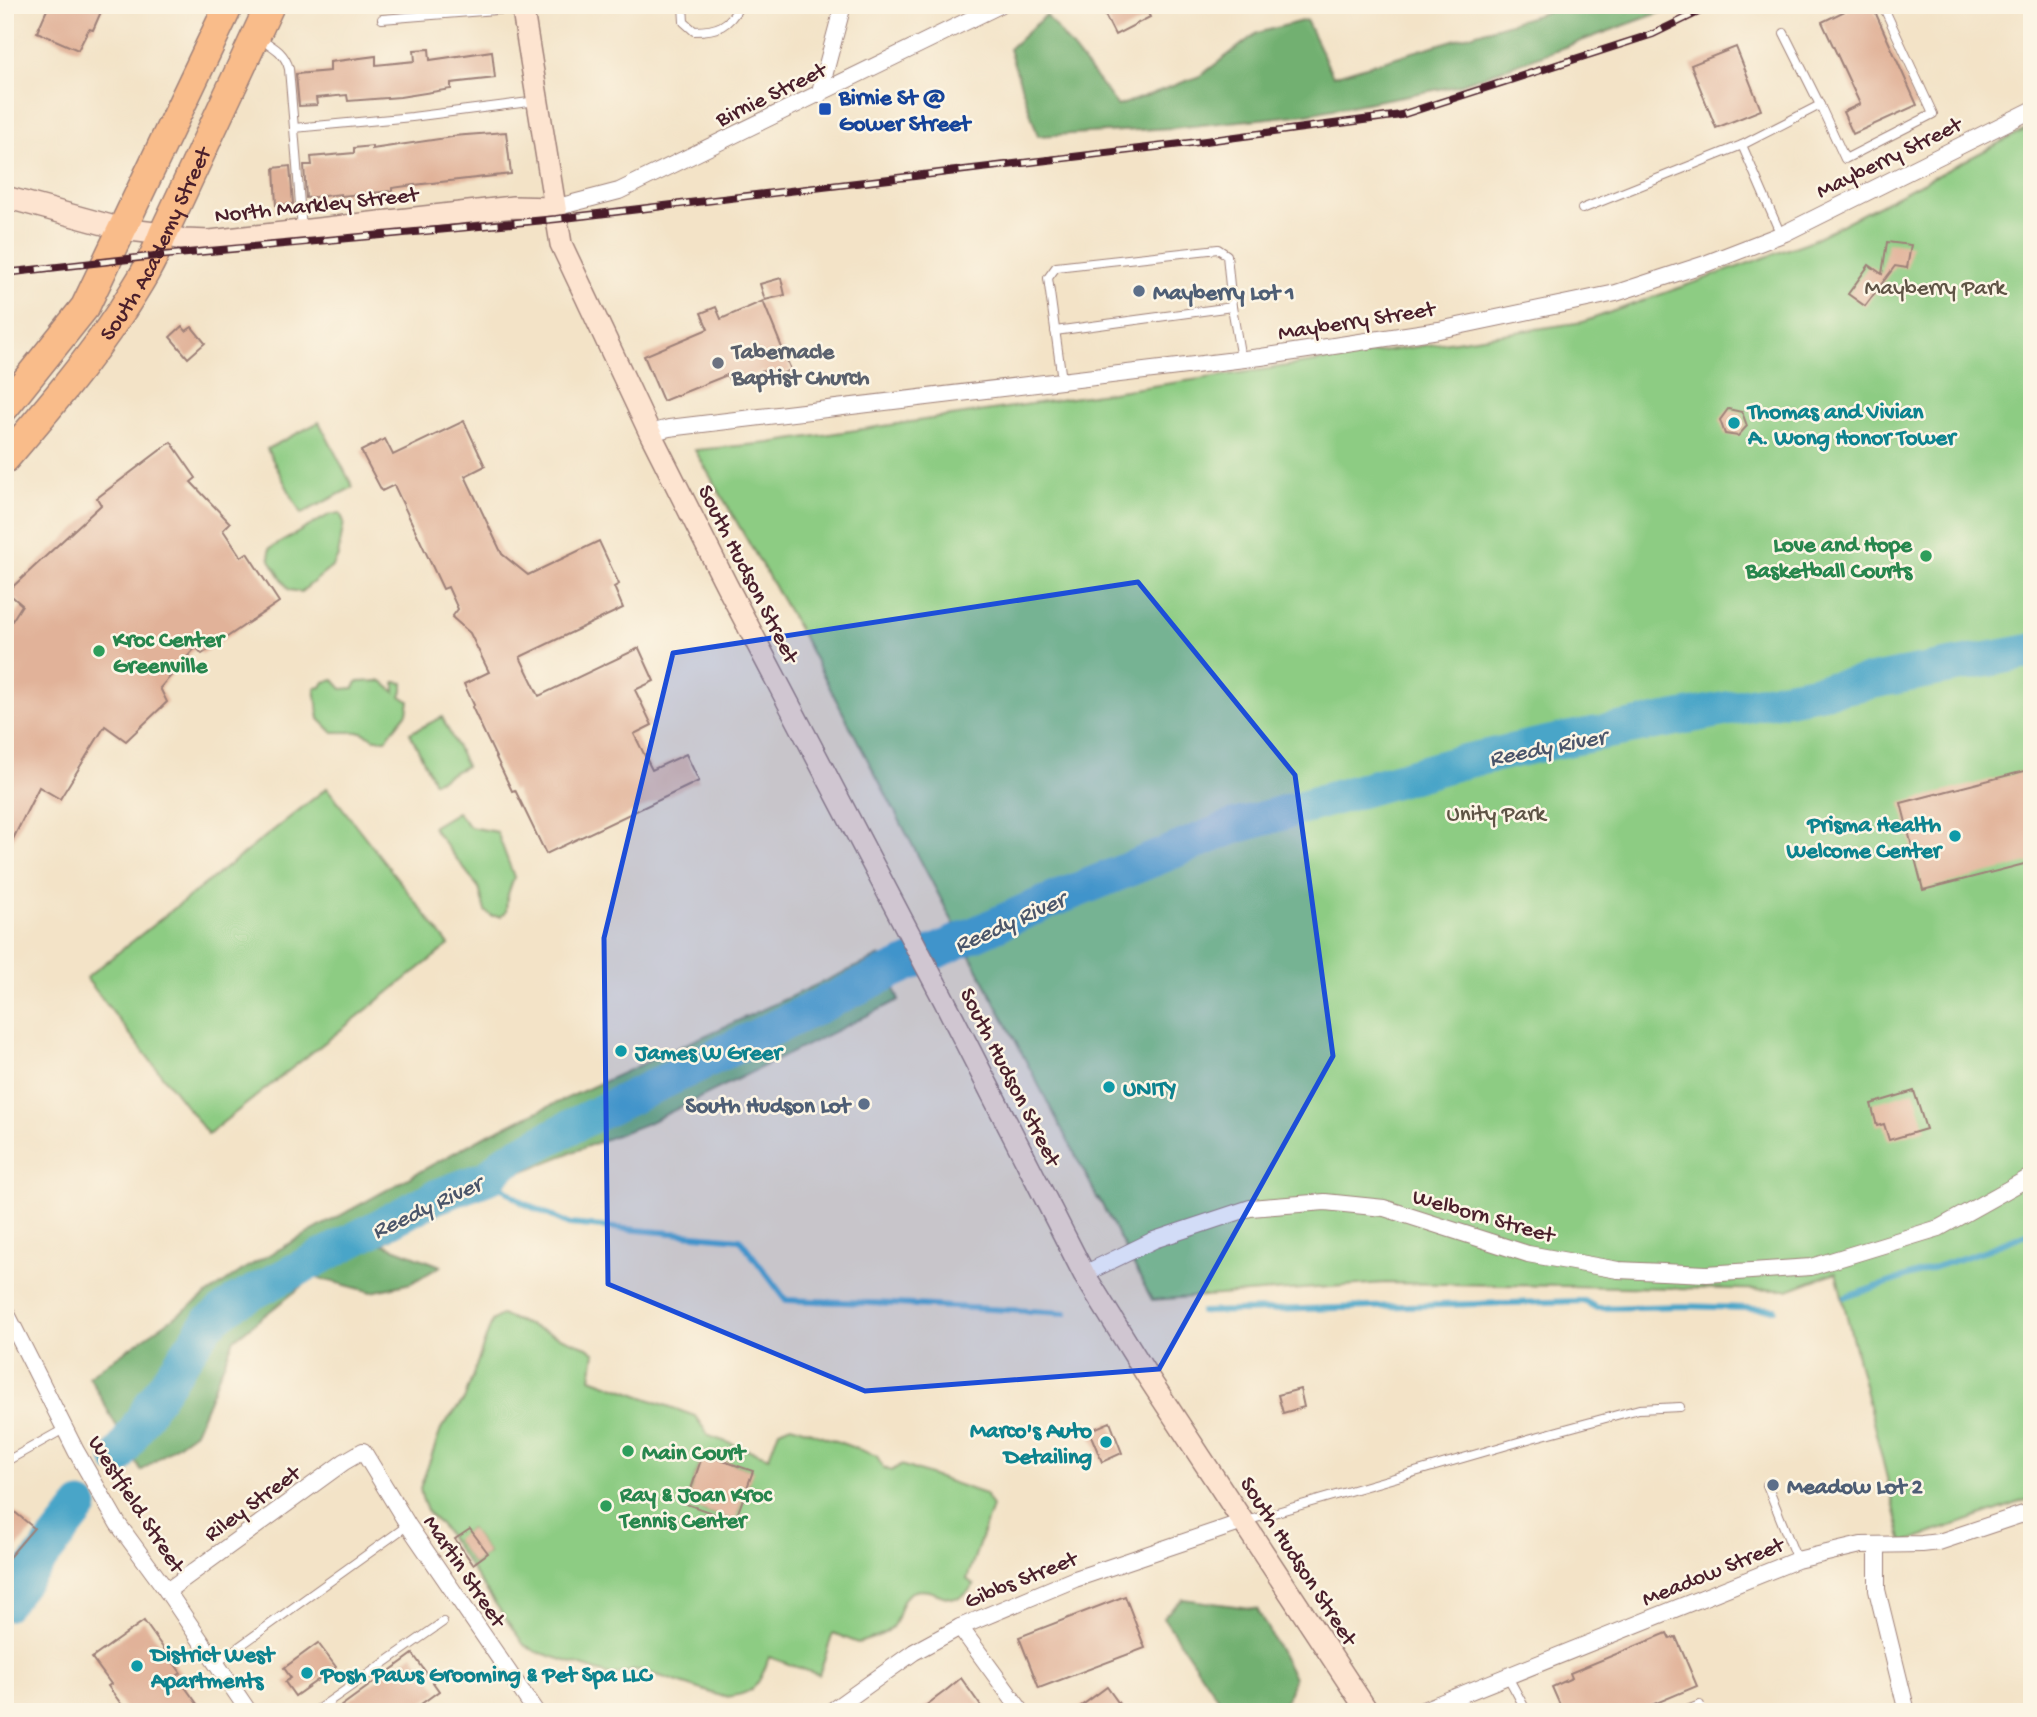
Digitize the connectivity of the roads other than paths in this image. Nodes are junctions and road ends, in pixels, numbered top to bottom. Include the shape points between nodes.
1 (229, 5) edge
2 (270, 5) edge
3 (683, 5) edge
4 (740, 5) edge
5 (843, 5) edge
6 (1000, 5) edge
7 (523, 7) edge
8 (1884, 8) dead end
9 (382, 19) dead end
10 (1784, 33) dead end
11 (256, 36) junction
12 (819, 95) junction
13 (537, 101) junction
14 (1820, 105) junction
15 (2032, 110) edge
16 (294, 128) junction
17 (1742, 145) junction
18 (5, 197) edge
19 (554, 208) junction
20 (1582, 209) dead end
21 (122, 229) junction
22 (303, 231) junction
23 (163, 234) junction
24 (1781, 234) junction
25 (1233, 307) junction
26 (1055, 331) junction
27 (1241, 359) junction
28 (1062, 380) junction
29 (5, 407) edge
30 (650, 433) junction
31 (5, 458) edge
32 (2032, 1175) edge
33 (1084, 1274) junction
34 (5, 1310) edge
35 (1680, 1407) dead end
36 (64, 1429) junction
37 (363, 1451) joint
38 (5, 1462) edge
39 (1768, 1485) dead end
40 (2032, 1511) edge
41 (1243, 1521) junction
42 (408, 1525) junction
43 (1877, 1545) junction
44 (1797, 1560) junction
45 (167, 1591) junction
46 (443, 1622) dead end
47 (960, 1627) junction
48 (215, 1664) junction
49 (1507, 1678) junction
50 (1700, 1704) dead end
51 (248, 1712) edge
52 (314, 1712) edge
53 (536, 1712) edge
54 (830, 1712) edge
55 (1022, 1712) edge
56 (1368, 1712) edge
57 (1418, 1712) edge
58 (1527, 1712) edge
59 (1682, 1712) edge
60 (1907, 1712) edge

1 - 21 highway, South Academy Street
2 - 11 highway, South Academy Street
3 - 4 lane via 684,22 694,31 712,31 733,19
5 - 12 street
6 - 12 street, Birnie Street
7 - 9 lane
7 - 13 street, South Hudson Street
8 - 14 lane via 1933,114 1845,159
10 - 14 lane
11 - 16 lane via 287,60
11 - 23 highway, South Academy Street
12 - 19 street, Birnie Street via 619,191
13 - 16 lane
13 - 19 street, South Hudson Street
14 - 17 lane
15 - 24 street, Mayberry Street
16 - 22 lane
17 - 20 lane
17 - 24 lane
18 - 21 street, North Markley Street
19 - 22 street, North Markley Street via 513,207
19 - 30 street, South Hudson Street via 561,244
21 - 23 street, North Markley Street
21 - 29 highway, South Academy Street via 85,307
22 - 23 street, North Markley Street via 209,241
23 - 31 highway, South Academy Street via 155,256 100,343
24 - 27 street, Mayberry Street via 1616,293 1439,330
25 - 26 lane
25 - 26 lane via 1227,255 1218,249 1056,267 1048,278
25 - 27 lane
26 - 28 lane
27 - 28 street, Mayberry Street
28 - 30 street, Mayberry Street
30 - 33 street, South Hudson Street
32 - 33 street, Welborn Street via 1939,1228 1811,1267 1707,1274 1618,1270 1528,1254 1384,1208 1325,1202 1250,1209 1154,1240
33 - 41 street, South Hudson Street
34 - 36 street, Westfield Street
35 - 41 lane via 1639,1409
36 - 38 lane
36 - 45 street, Westfield Street via 118,1524
37 - 42 street, Martin Street
37 - 45 street, Riley Street
39 - 44 lane
40 - 43 street, Meadow Street via 1939,1542
41 - 47 street, Gibbs Street via 1075,1579
41 - 56 street, South Hudson Street
42 - 48 lane
42 - 53 street, Martin Street
43 - 44 street, Meadow Street
43 - 60 street via 1877,1590
44 - 49 street, Meadow Street
45 - 48 street, Westfield Street
46 - 52 lane
47 - 54 street, Gibbs Street via 914,1652
47 - 55 street
48 - 51 street, Westfield Street
49 - 57 street, Meadow Street
49 - 58 lane
50 - 59 lane

